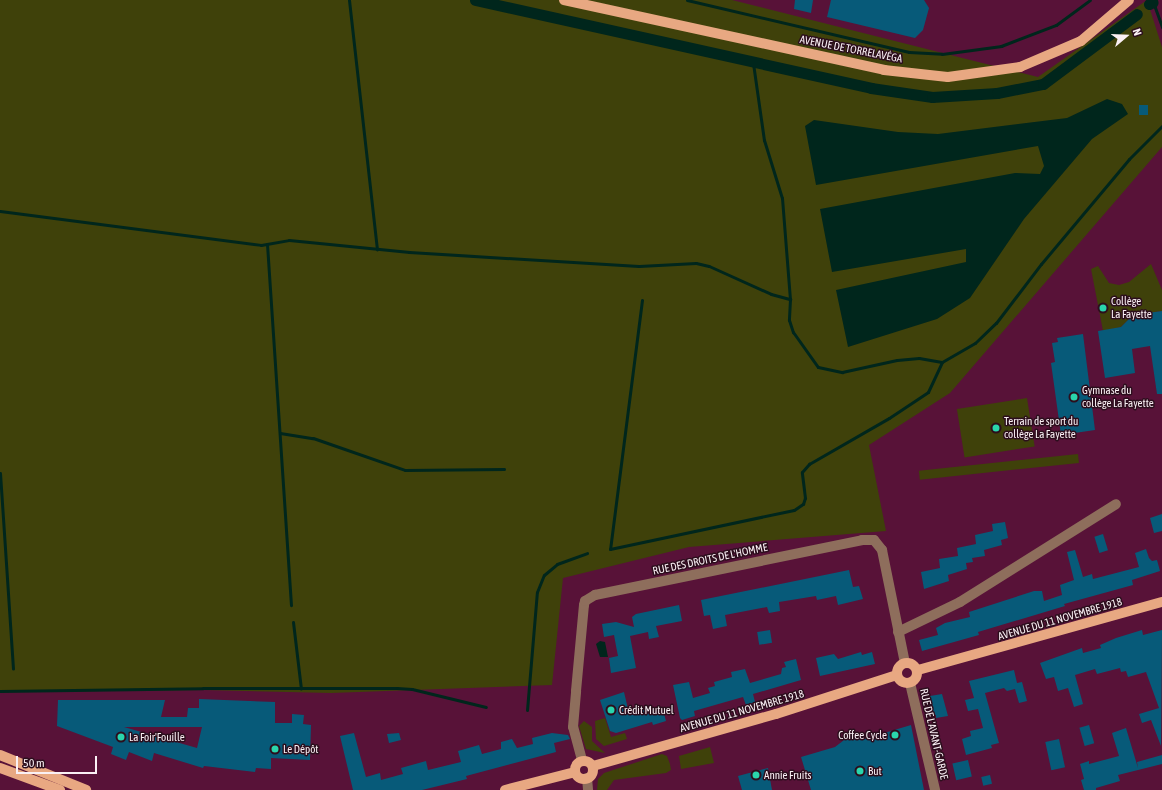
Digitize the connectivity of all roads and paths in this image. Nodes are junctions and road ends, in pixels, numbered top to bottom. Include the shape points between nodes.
1 (564, 0) edge
2 (581, 0) edge
3 (1130, 0) edge
4 (623, 12) junction
5 (1116, 504) dead end
6 (1162, 602) edge
7 (898, 632) junction
8 (905, 663) junction
9 (918, 670) junction
10 (897, 675) junction
11 (910, 683) junction
12 (0, 755) edge
13 (582, 760) junction
14 (593, 766) junction
15 (0, 768) edge
16 (575, 772) junction
17 (587, 778) junction
18 (60, 790) edge
19 (86, 790) edge
20 (505, 790) edge
21 (588, 790) edge
22 (935, 790) edge

1 - 4 main road, AVENUE DE TORRELAVÉGA
2 - 4 main road, AVENUE DE TORRELAVÉGA
3 - 4 main road, AVENUE DE TORRELAVÉGA via 1081,41 1020,67 948,77 884,70
5 - 7 street via 960,602
6 - 9 main road, AVENUE DU 11 NOVEMBRE 1918
7 - 8 street, RUE DES DROITS DE L'HOMME
7 - 13 street, RUE DES DROITS DE L'HOMME via 882,550 874,540 862,540 595,595 586,601 584,610 573,727
8 - 9 main road via 914,665
8 - 10 main road via 898,668
9 - 11 main road via 916,680
10 - 11 main road via 903,682
10 - 14 main road, AVENUE DU 11 NOVEMBRE 1918 via 776,714
11 - 22 street, RUE DE L'AVANT-GARDE
12 - 19 main road
13 - 14 main road
13 - 16 main road via 576,766
14 - 17 main road via 593,772
15 - 18 main road
16 - 17 main road via 581,778
16 - 20 main road
17 - 21 street

